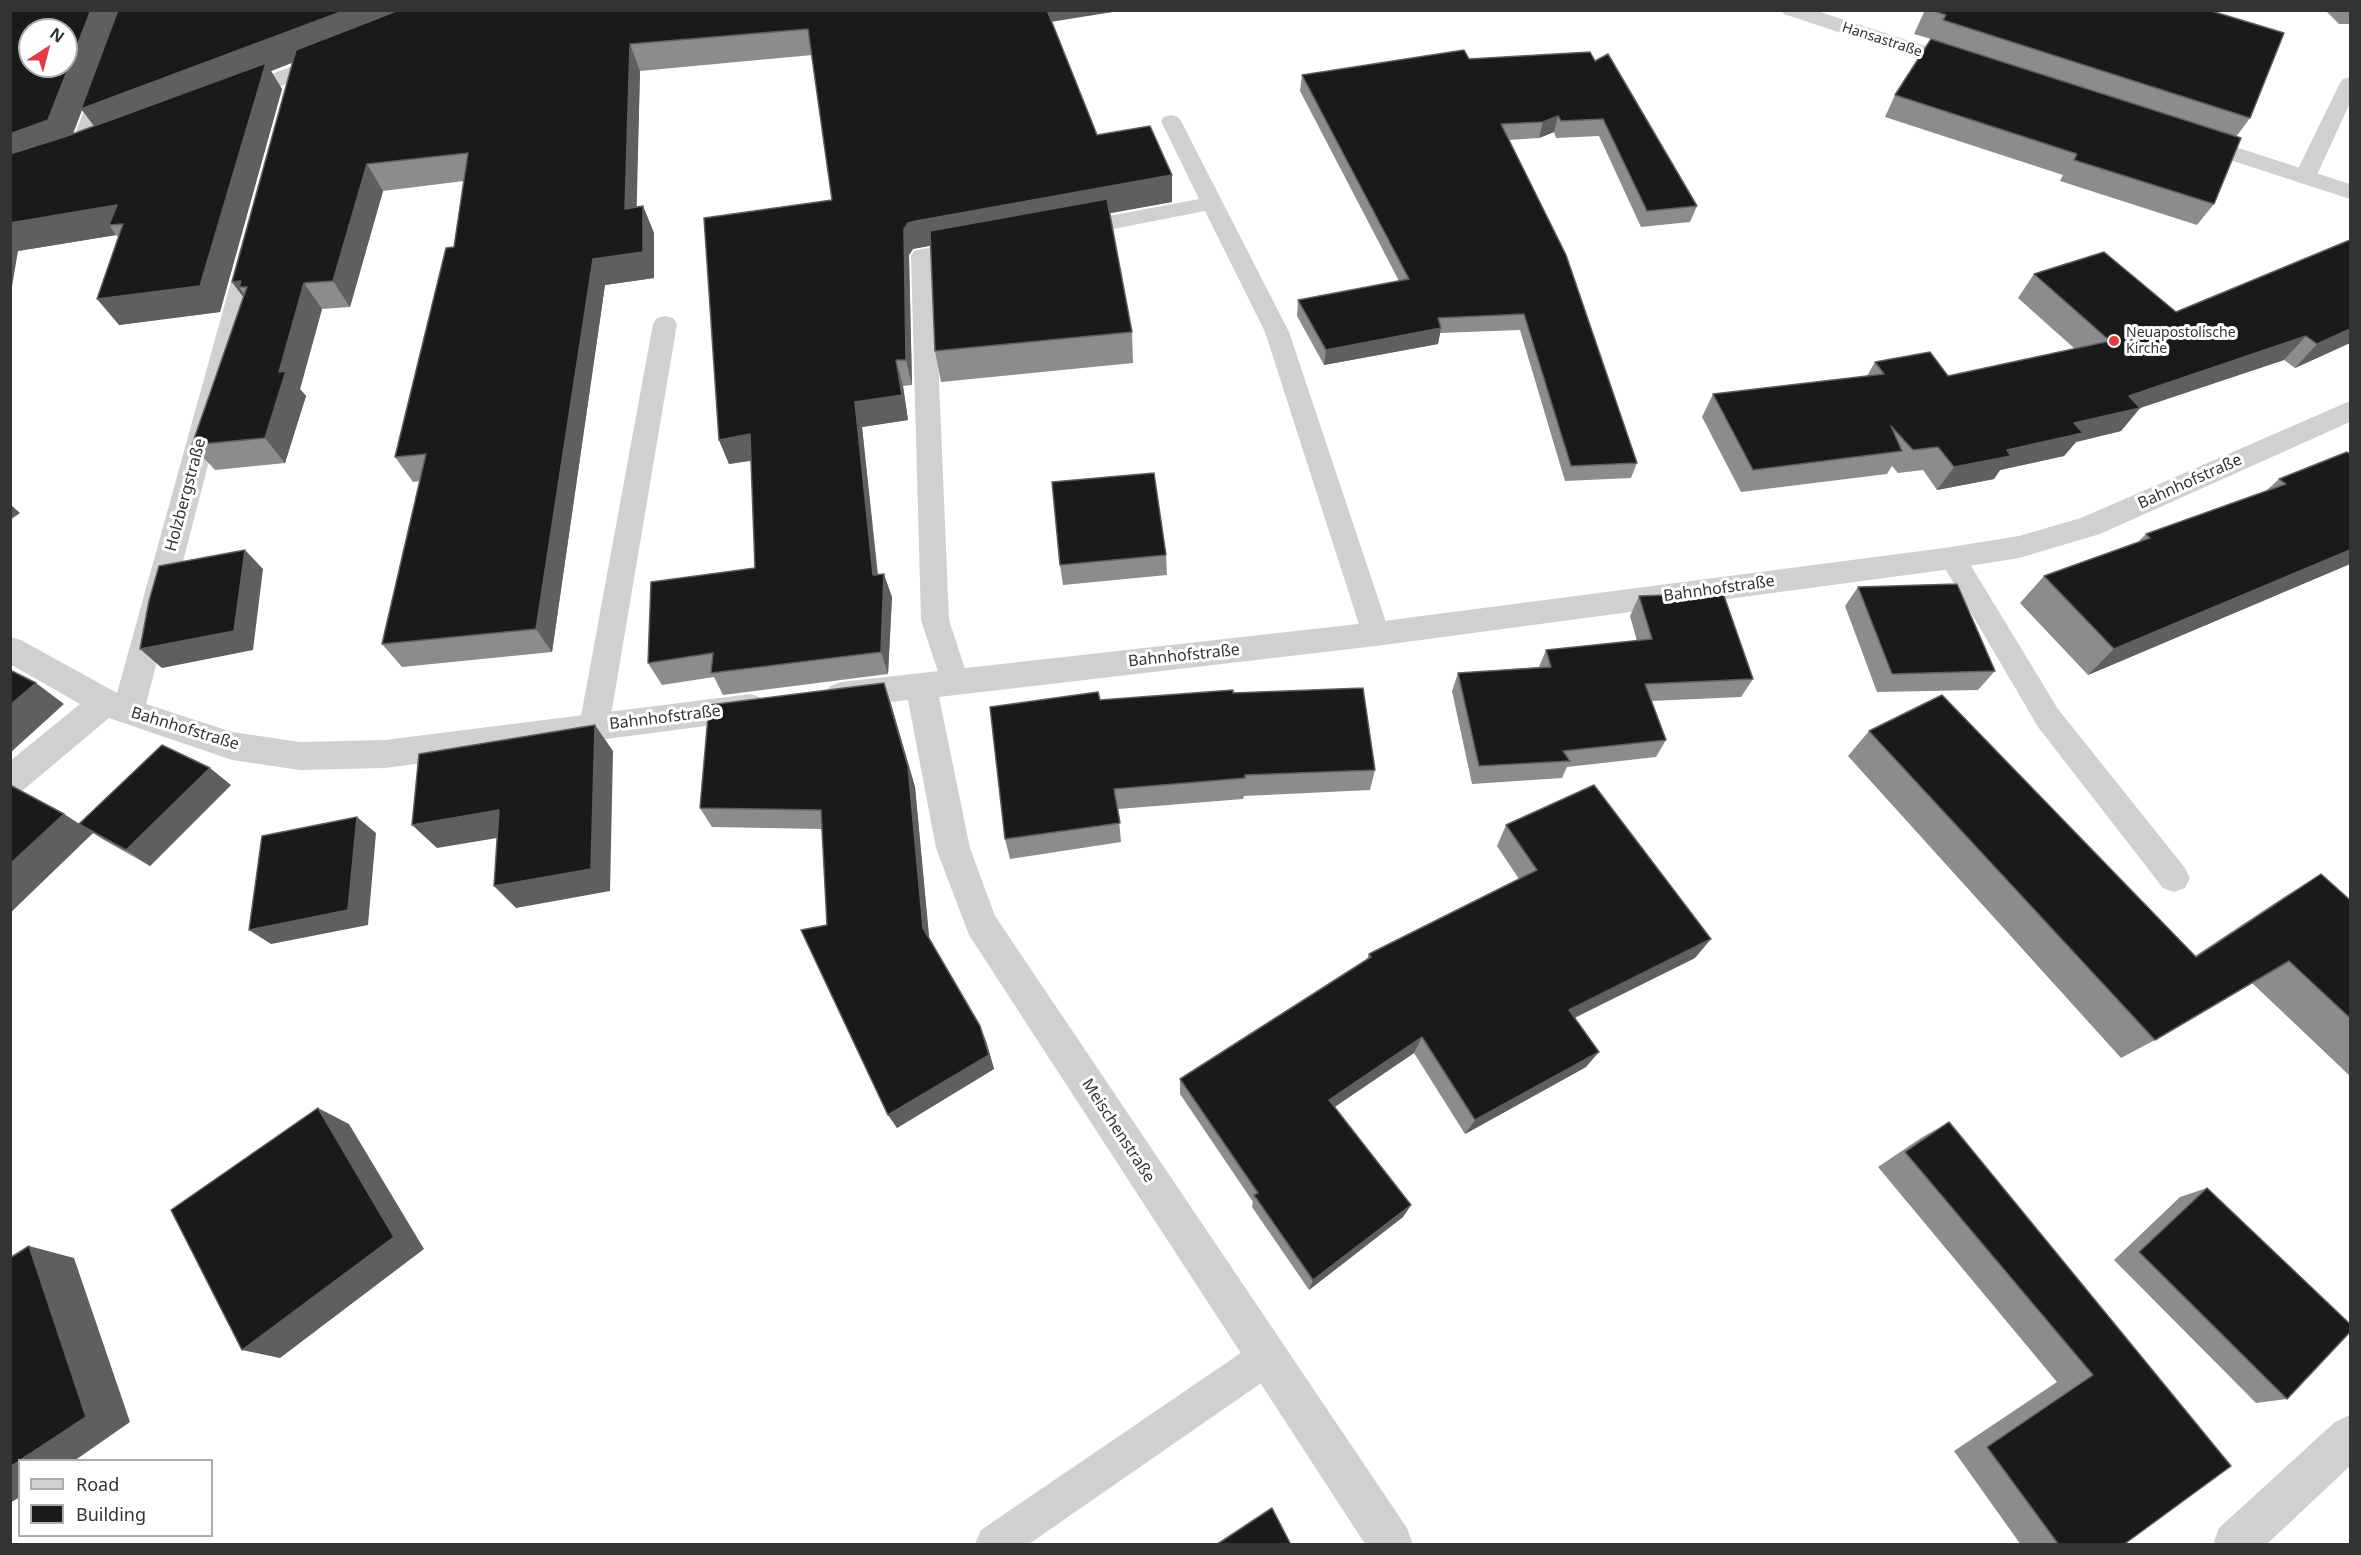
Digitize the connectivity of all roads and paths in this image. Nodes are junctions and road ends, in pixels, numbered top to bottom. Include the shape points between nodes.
1 (133, 10) edge
2 (1791, 10) edge
3 (356, 49) edge
4 (300, 70) junction
5 (1981, 72) edge
6 (2350, 84) edge
7 (220, 102) edge
8 (291, 105) edge
9 (1171, 121) dead end
10 (2171, 134) edge
11 (80, 154) edge
12 (2306, 177) junction
13 (2350, 192) edge
14 (1213, 203) junction
15 (257, 231) edge
16 (1047, 235) edge
17 (990, 244) edge
18 (665, 324) dead end
19 (2350, 411) edge
20 (1952, 558) junction
21 (1376, 634) junction
22 (10, 649) edge
23 (938, 683) junction
24 (816, 699) edge
25 (781, 703) edge
26 (116, 707) junction
27 (594, 727) junction
28 (10, 781) edge
29 (2174, 878) dead end
30 (1267, 1357) junction
31 (2350, 1437) edge
32 (995, 1545) edge
33 (1391, 1545) edge
34 (2235, 1545) edge

1 - 11 street
2 - 5 street, Hansastraße
3 - 4 street
4 - 7 street
4 - 8 street
6 - 12 lane
9 - 14 lane
10 - 12 street
12 - 13 street
14 - 16 lane
14 - 21 lane via 1277,332
15 - 26 street, Holzbergstraße
17 - 23 lane via 922,256
18 - 27 lane
19 - 20 street, Bahnhofstraße via 2090,526 2019,547
20 - 21 street, Bahnhofstraße
20 - 29 lane via 2048,718
21 - 23 street, Bahnhofstraße
22 - 26 street, Bahnhofstraße
23 - 24 street, Bahnhofstraße
23 - 30 street, Meischenstraße via 953,848 981,924
25 - 27 street, Bahnhofstraße
26 - 27 street, Bahnhofstraße via 232,746 300,756 385,754
26 - 28 street
30 - 32 lane
30 - 33 street, Meischenstraße
31 - 34 street

